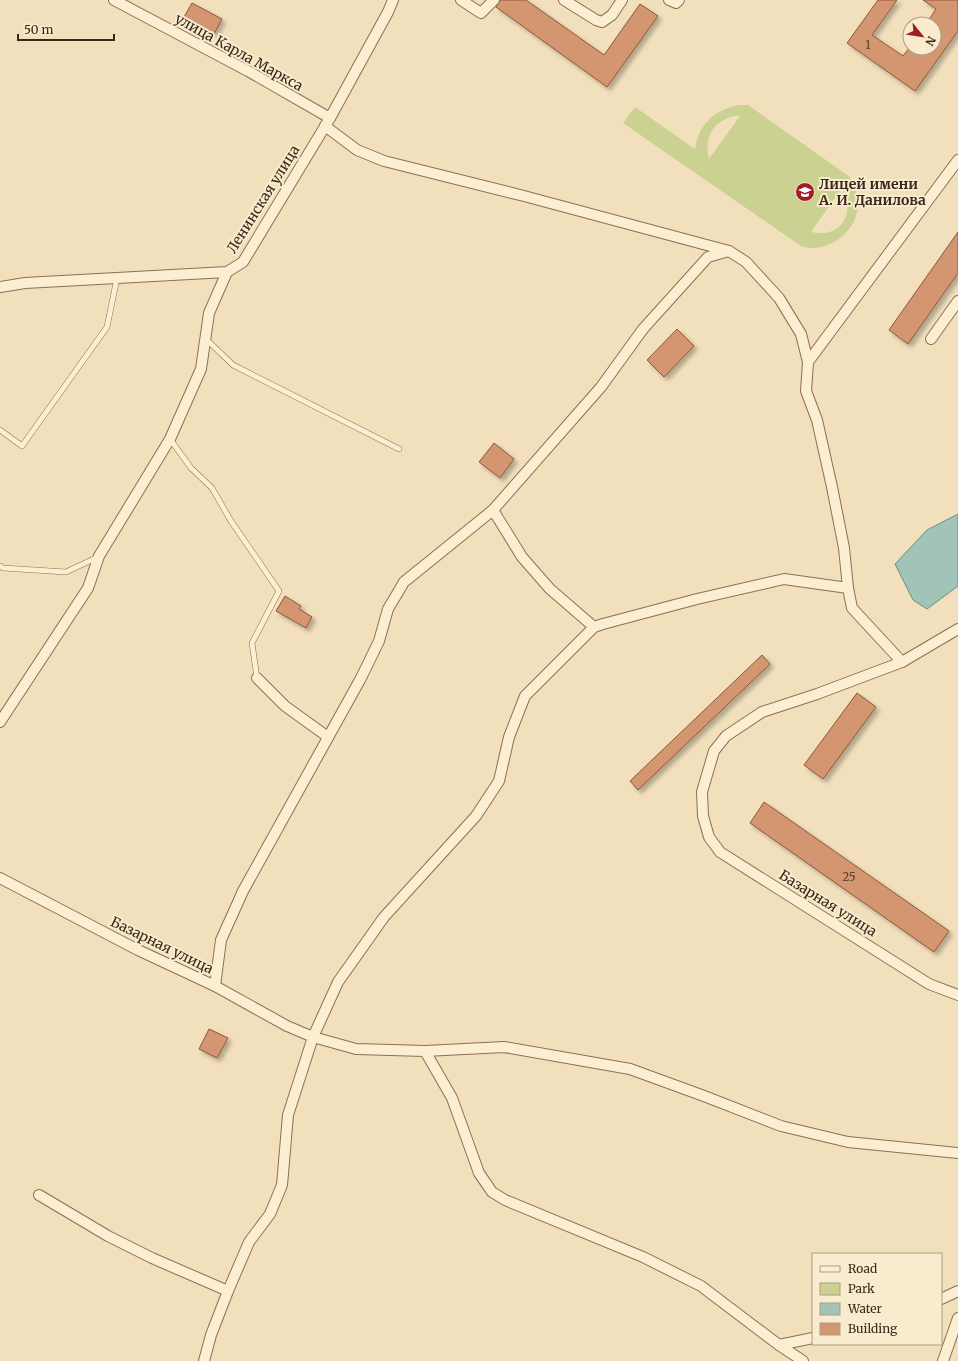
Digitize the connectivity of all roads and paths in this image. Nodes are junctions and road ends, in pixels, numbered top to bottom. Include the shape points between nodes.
1 (114, 0) edge
2 (393, 0) edge
3 (461, 0) edge
4 (494, 0) edge
5 (564, 0) edge
6 (622, 0) edge
7 (670, 0) edge
8 (680, 0) edge
9 (328, 122) junction
10 (958, 160) edge
11 (729, 251) junction
12 (227, 272) junction
13 (117, 278) junction
14 (0, 287) edge
15 (958, 301) edge
16 (206, 339) junction
17 (931, 339) dead end
18 (808, 362) junction
19 (0, 430) edge
20 (170, 439) junction
21 (399, 449) dead end
22 (493, 510) junction
23 (99, 556) junction
24 (0, 566) edge
25 (848, 588) junction
26 (594, 627) junction
27 (958, 629) edge
28 (902, 662) junction
29 (257, 678) joint
30 (0, 722) edge
31 (328, 737) junction
32 (0, 878) edge
33 (216, 986) junction
34 (958, 995) edge
35 (312, 1037) junction
36 (425, 1051) junction
37 (958, 1153) edge
38 (39, 1195) dead end
39 (228, 1291) junction
40 (958, 1291) edge
41 (942, 1299) edge
42 (958, 1318) edge
43 (812, 1338) edge
44 (779, 1345) junction
45 (204, 1361) edge
46 (803, 1361) edge
47 (943, 1361) edge

1 - 9 street, улица Карла Маркса via 248,71
2 - 9 street, Ленинская улица
3 - 4 street via 481,13
5 - 6 street via 602,22 612,15
7 - 8 street via 676,3
9 - 11 street, улица Карла Маркса via 357,150 384,161
9 - 12 street, Ленинская улица via 243,262
10 - 18 street
11 - 18 street, улица Карла Маркса via 746,262 779,298 801,334
11 - 22 street via 708,256 643,329 601,388
12 - 13 street, Ленинская улица
12 - 16 street via 209,313
13 - 14 street, Ленинская улица via 25,283
13 - 19 lane via 107,327 22,446
15 - 17 street
16 - 20 street via 201,369
16 - 21 lane via 233,365
18 - 25 street via 806,391 817,420 832,487 844,548
20 - 23 street
20 - 29 lane via 191,468 212,488 279,592 252,643
22 - 26 street via 522,557 550,589
22 - 31 street via 404,582 388,609 379,641 361,678
23 - 24 lane via 66,572
23 - 30 street via 88,588
25 - 26 street via 784,579
25 - 28 street via 852,608
26 - 35 street via 525,696 509,737 499,781 476,816 384,917 338,982
27 - 28 street, Базарная улица
28 - 34 street, Базарная улица via 762,712 726,736 714,751 704,785 703,816 709,837 720,852 929,984
29 - 31 street via 285,706
31 - 33 street via 240,898 221,940
32 - 33 street, Базарная улица via 138,950
33 - 35 street, Базарная улица via 287,1026
35 - 36 street, Базарная улица via 356,1049
35 - 39 street via 288,1115 282,1185 270,1214 249,1242
36 - 37 street, Базарная улица via 504,1047 630,1069 781,1126 848,1142
36 - 44 street via 452,1098 479,1173 492,1192 505,1200 643,1257 701,1286
38 - 39 street via 108,1236
39 - 45 street
40 - 41 street
42 - 47 street
43 - 44 street
44 - 46 street

